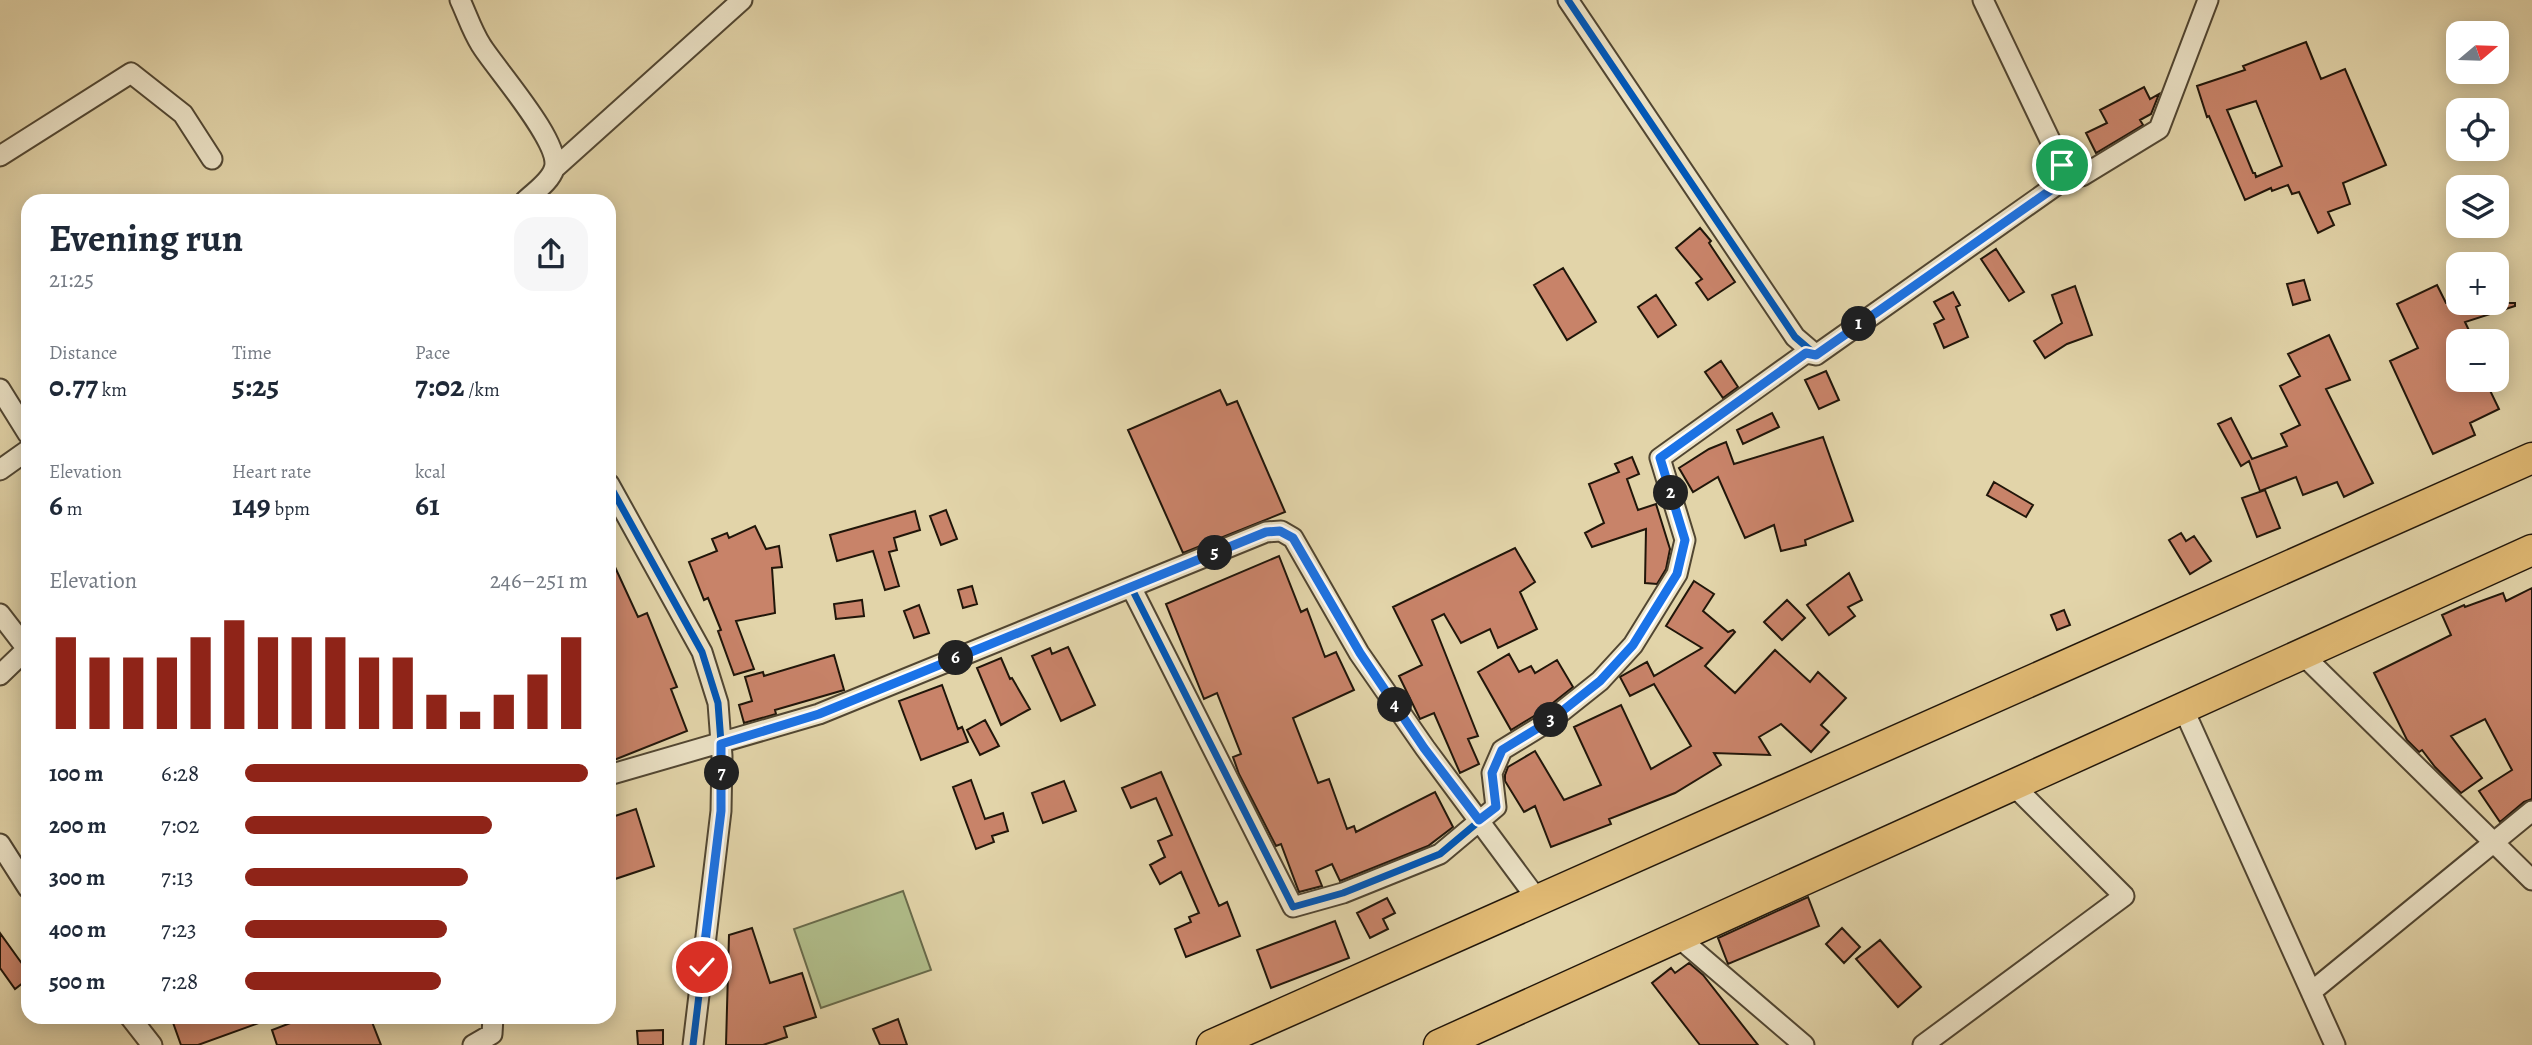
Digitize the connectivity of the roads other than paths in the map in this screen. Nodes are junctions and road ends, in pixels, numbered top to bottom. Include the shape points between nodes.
1 (460, 0) edge
2 (742, 0) edge
3 (1568, 0) edge
4 (1983, 0) edge
5 (2208, 0) edge
6 (0, 156) edge
7 (212, 159) dead end
8 (555, 168) junction
9 (2075, 173) junction
10 (532, 194) edge
11 (1816, 355) junction
12 (0, 389) edge
13 (21, 423) edge
14 (21, 455) edge
15 (2532, 458) edge
16 (0, 470) edge
17 (616, 501) edge
18 (2532, 550) edge
19 (1131, 587) junction
20 (0, 614) edge
21 (21, 641) edge
22 (2302, 654) junction
23 (21, 656) edge
24 (0, 675) edge
25 (2183, 708) junction
26 (721, 744) junction
27 (616, 773) edge
28 (2013, 785) junction
29 (2532, 811) edge
30 (1479, 820) junction
31 (2493, 842) junction
32 (0, 844) edge
33 (21, 877) edge
34 (2532, 880) edge
35 (1537, 899) junction
36 (1678, 937) junction
37 (2311, 992) junction
38 (136, 1024) edge
39 (493, 1024) edge
40 (152, 1045) edge
41 (474, 1045) edge
42 (693, 1045) edge
43 (1212, 1045) edge
44 (1439, 1045) edge
45 (1804, 1045) edge
46 (1923, 1045) edge
47 (2335, 1045) edge

1 - 8 street via 481,44 553,152
2 - 8 street
3 - 11 street via 1795,337
4 - 9 street via 2062,165
5 - 9 street via 2159,129 2082,176
6 - 7 street via 131,73 183,114
8 - 10 street
9 - 11 street
11 - 30 street via 1806,353 1660,458 1685,540 1677,574 1633,645 1600,681 1551,720 1502,750 1492,773 1496,807
12 - 13 street
14 - 16 street
15 - 35 main road
17 - 26 street via 702,652 718,703
18 - 22 main road
19 - 26 street via 819,714
19 - 30 street via 1266,532 1280,531 1293,538 1360,653
19 - 30 street via 1293,907 1343,893 1440,853
20 - 21 street
22 - 25 main road
22 - 31 street
23 - 24 street
25 - 28 main road
25 - 37 street
26 - 27 street
26 - 42 street via 721,811
28 - 36 main road
28 - 46 street via 2124,896
29 - 31 street
30 - 35 street
31 - 34 street
31 - 37 street
32 - 33 street
35 - 43 main road
36 - 44 main road
36 - 45 street
37 - 47 street
38 - 40 street
39 - 41 street via 492,1034

